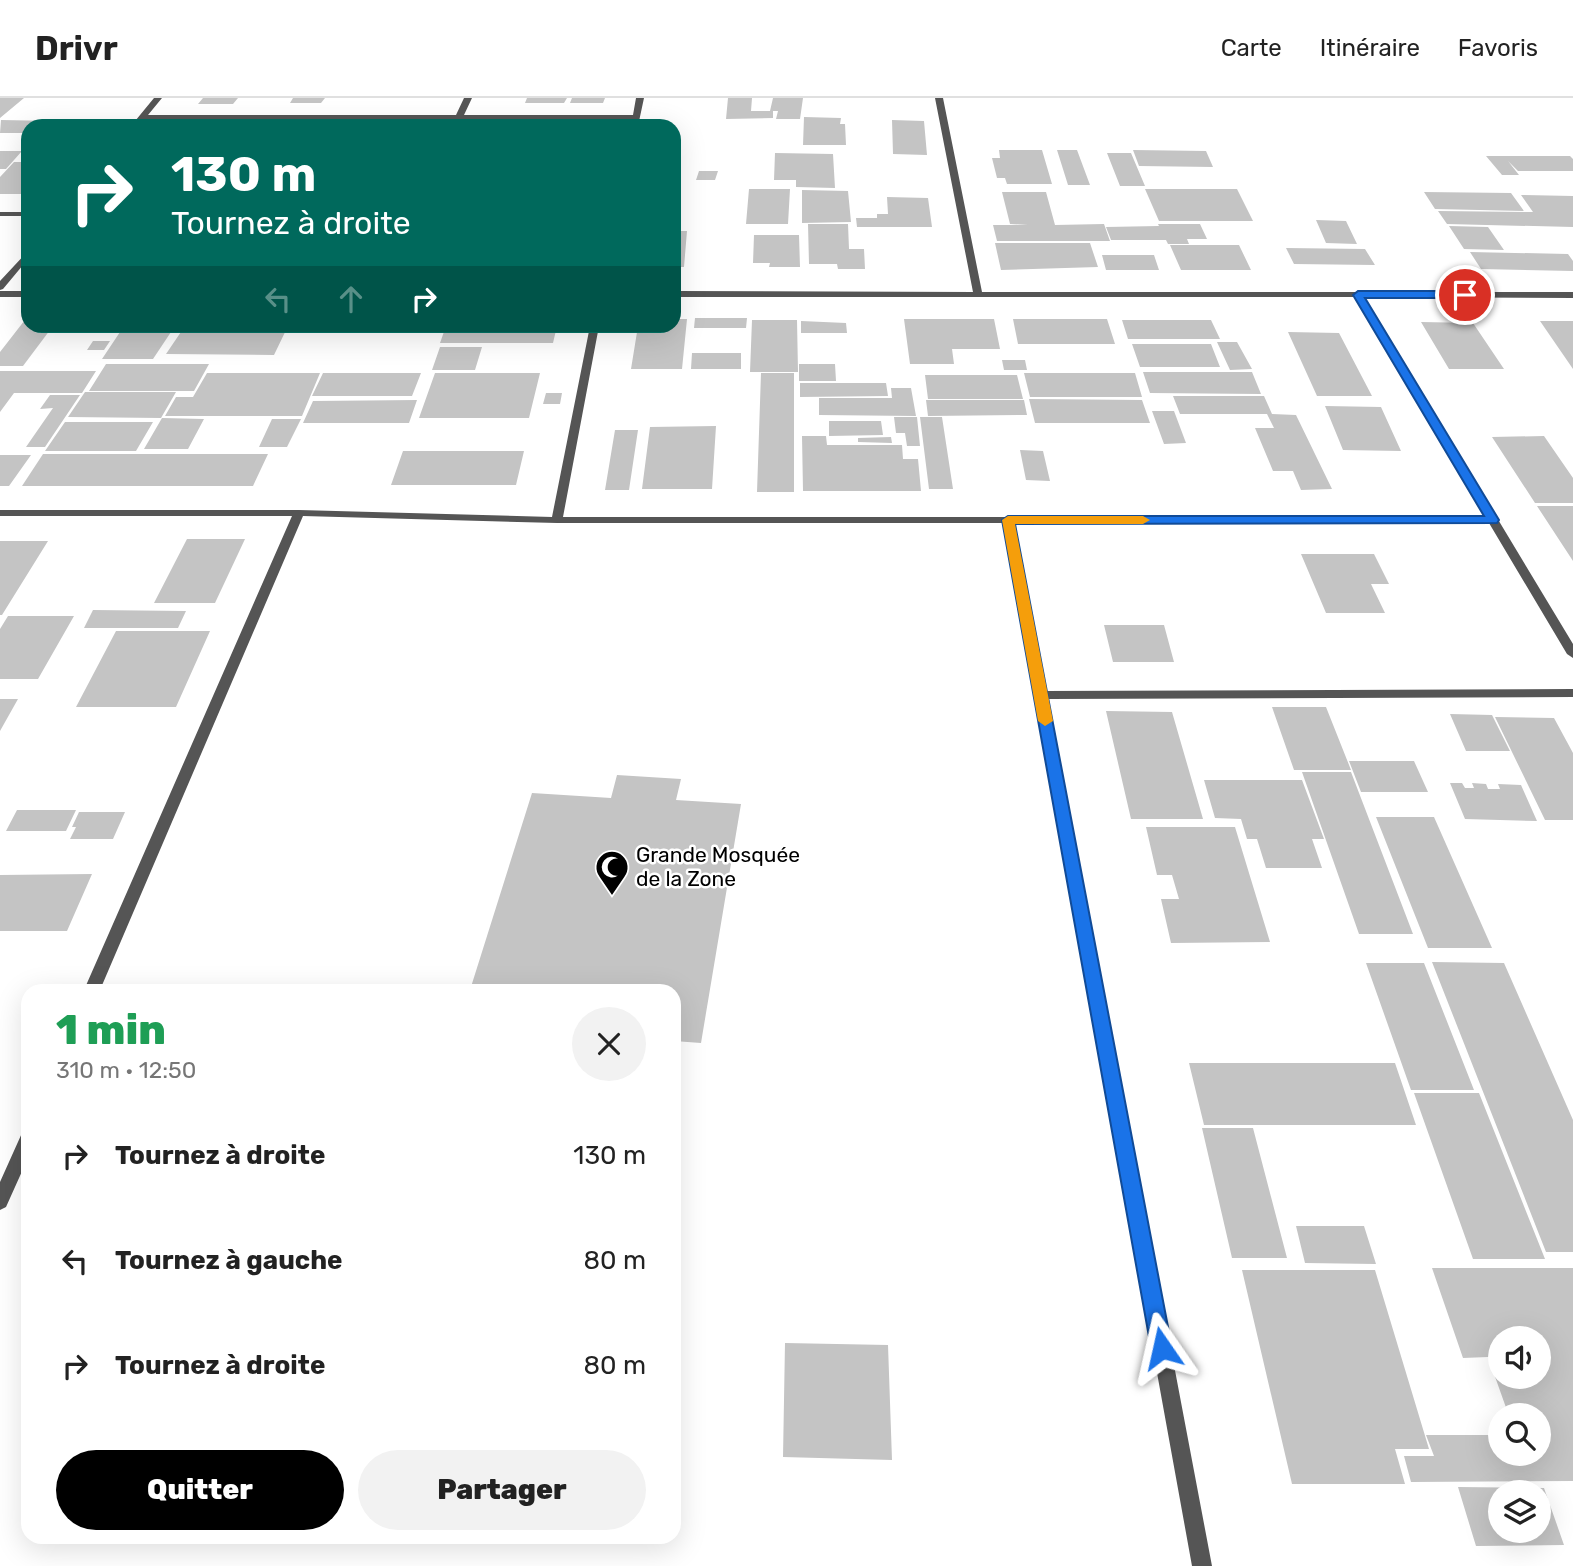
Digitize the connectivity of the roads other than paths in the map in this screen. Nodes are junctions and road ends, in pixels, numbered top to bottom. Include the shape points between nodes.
1 (158, 98) edge
2 (468, 98) edge
3 (640, 98) edge
4 (939, 98) edge
5 (142, 117) joint
6 (459, 117) junction
7 (530, 119) edge
8 (636, 119) edge
9 (0, 214) edge
10 (21, 214) edge
11 (21, 262) edge
12 (0, 287) edge
13 (0, 294) edge
14 (21, 294) edge
15 (681, 294) edge
16 (978, 295) junction
17 (1358, 295) junction
18 (1573, 295) edge
19 (594, 333) edge
20 (0, 513) edge
21 (299, 513) junction
22 (557, 520) junction
23 (1008, 520) junction
24 (1493, 520) junction
25 (1573, 654) edge
26 (1573, 693) edge
27 (1041, 695) junction
28 (95, 984) edge
29 (21, 1154) edge
30 (0, 1202) edge
31 (1202, 1566) edge

1 - 5 street
2 - 6 street
3 - 8 street
4 - 16 street
5 - 6 street
6 - 7 street
9 - 10 street
11 - 12 street
13 - 14 street
15 - 16 street
16 - 17 street
17 - 18 street
17 - 24 street
19 - 22 street
20 - 21 street
21 - 22 street
21 - 28 street
22 - 23 street
23 - 24 street
23 - 27 street
24 - 25 street
26 - 27 street
27 - 31 street
29 - 30 street

